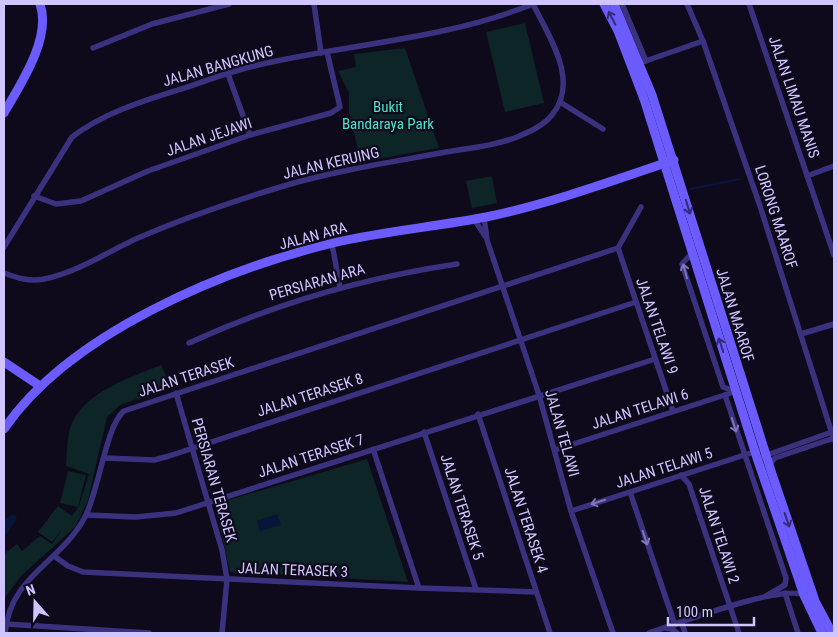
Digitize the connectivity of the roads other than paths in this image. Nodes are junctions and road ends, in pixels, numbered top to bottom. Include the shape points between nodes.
1 (40, 4) edge
2 (230, 4) edge
3 (314, 4) edge
4 (533, 4) edge
5 (604, 4) edge
6 (614, 4) edge
7 (622, 4) edge
8 (687, 4) edge
9 (749, 4) edge
10 (703, 42) junction
11 (93, 48) dead end
12 (324, 53) junction
13 (639, 63) junction
14 (228, 74) junction
15 (560, 102) junction
16 (4, 113) edge
17 (603, 129) dead end
18 (250, 135) junction
19 (670, 162) junction
20 (834, 166) edge
21 (808, 176) junction
22 (34, 196) junction
23 (641, 207) dead end
24 (479, 218) junction
25 (834, 231) edge
26 (827, 233) junction
27 (487, 240) junction
28 (332, 244) junction
29 (4, 247) edge
30 (618, 248) junction
31 (692, 253) junction
32 (834, 255) edge
33 (457, 264) dead end
34 (4, 273) edge
35 (502, 286) junction
36 (340, 287) junction
37 (692, 294) junction
38 (706, 298) junction
39 (636, 302) junction
40 (834, 324) edge
41 (801, 334) junction
42 (520, 340) junction
43 (189, 343) dead end
44 (655, 359) junction
45 (4, 362) edge
46 (40, 386) junction
47 (723, 387) junction
48 (740, 390) junction
49 (176, 393) junction
50 (725, 394) junction
51 (538, 395) junction
52 (704, 401) junction
53 (673, 411) junction
54 (478, 414) junction
55 (4, 429) edge
56 (424, 432) junction
57 (833, 437) edge
58 (822, 439) junction
59 (192, 448) junction
60 (373, 449) junction
61 (556, 450) junction
62 (760, 453) junction
63 (744, 455) junction
64 (105, 458) junction
65 (769, 465) junction
66 (682, 475) junction
67 (630, 492) junction
68 (208, 503) junction
69 (571, 510) junction
70 (87, 515) junction
71 (54, 556) junction
72 (795, 571) junction
73 (786, 578) junction
74 (227, 579) junction
75 (419, 588) junction
76 (476, 589) junction
77 (536, 592) junction
78 (785, 593) junction
79 (804, 595) junction
80 (766, 596) junction
81 (730, 607) junction
82 (682, 623) junction
83 (6, 624) junction
84 (675, 625) junction
85 (664, 628) junction
86 (5, 633) edge
87 (149, 633) edge
88 (222, 633) edge
89 (550, 633) edge
90 (612, 633) edge
91 (650, 633) edge
92 (677, 633) edge
93 (685, 633) edge
94 (739, 633) edge
95 (798, 633) edge
96 (822, 633) edge
97 (832, 633) edge

1 - 16 main road via 36,50 26,76
2 - 11 street via 152,24
3 - 12 street
4 - 12 street, JALAN BANGKUNG via 421,36
4 - 15 street via 561,67 564,91
13 -> 5 main road, JALAN MAAROF
6 - 13 main road, JALAN MAAROF
7 - 13 street, JALAN MAAROF
8 - 10 street, LORONG MAAROF
9 - 21 street, JALAN LIMAU MANIS
10 - 13 street
10 - 41 street, LORONG MAAROF
12 - 14 street, JALAN BANGKUNG via 252,66
12 - 18 street, JALAN JEJAWI via 340,107 331,113
13 - 19 main road, JALAN MAAROF
14 - 18 street
14 - 22 street, JALAN BANGKUNG via 120,109 85,127 61,151
15 - 17 street
15 - 34 street, JALAN KERUING via 551,116 537,128 516,138 331,173 286,185 191,217 66,273 24,280
18 - 22 street, JALAN JEJAWI via 148,171 81,201 56,204
19 - 24 main road, JALAN ARA via 542,203
19 - 31 main road, JALAN MAAROF
19 -> 48 main road, JALAN MAAROF
20 - 21 street
21 - 26 street, JALAN LIMAU MANIS
22 - 29 street, JALAN BANGKUNG
23 - 30 street
24 - 27 street, JALAN TELAWI
24 - 27 street, JALAN TELAWI
24 - 28 main road, JALAN ARA
25 - 26 street
26 - 32 street, JALAN LIMAU MANIS
27 - 35 street, JALAN TELAWI
28 - 36 street, PERSIARAN ARA
28 - 46 main road, JALAN ARA via 226,278 155,310 89,346
30 - 35 street
30 - 39 street, JALAN TELAWI 9
37 -> 31 street via 682,264
31 - 38 main road, JALAN MAAROF
33 - 36 street, PERSIARAN ARA
35 - 42 street, JALAN TELAWI
35 - 49 street, JALAN TERASEK
36 - 43 street, PERSIARAN ARA via 263,311
37 - 38 street
37 - 47 street
48 -> 38 main road, JALAN MAAROF
39 - 42 street, JALAN TERASEK 8
39 - 44 street, JALAN TELAWI 9
40 - 41 street
41 - 57 street, LORONG MAAROF
42 - 51 street, JALAN TELAWI
42 - 59 street, JALAN TERASEK 8
44 - 51 street, JALAN TERASEK 7
44 - 53 street, JALAN TELAWI 9
45 - 46 main road
46 - 55 main road, JALAN ARA
47 - 48 street
47 - 52 street, JALAN TELAWI 6 via 722,392
48 - 50 street, JALAN TELAWI 6
48 - 62 main road, JALAN MAAROF
49 - 59 street, PERSIARAN TERASEK
49 - 64 street, JALAN TERASEK via 118,416 112,426
50 - 52 street, JALAN TELAWI 6
50 -> 63 street
51 - 54 street, JALAN TERASEK 7
51 - 61 street, JALAN TELAWI
52 - 53 street, JALAN TELAWI 6
53 - 61 street, JALAN TELAWI 6
54 - 56 street, JALAN TERASEK 7
54 - 77 street, JALAN TERASEK 4
56 - 60 street, JALAN TERASEK 7
56 - 76 street, JALAN TERASEK 5
57 - 58 street
58 - 62 street, JALAN TELAWI 5
58 - 65 street via 775,458
59 - 64 street, JALAN TERASEK 8 via 154,460
59 - 68 street, PERSIARAN TERASEK
60 - 68 street, JALAN TERASEK 7
60 - 75 street
61 - 69 street, JALAN TELAWI
62 - 63 street, JALAN TELAWI 5
62 - 65 main road, JALAN MAAROF
62 - 72 main road, JALAN MAAROF
63 - 66 street, JALAN TELAWI 5
63 - 73 street
64 - 70 street, JALAN TERASEK
65 -> 97 main road, JALAN MAAROF via 815,600
66 - 67 street, JALAN TELAWI 5
66 - 81 street, JALAN TELAWI 2 via 689,484
67 -> 69 street, JALAN TELAWI 5
67 -> 84 street
68 - 70 street, JALAN TERASEK 7 via 164,516
68 - 74 street, PERSIARAN TERASEK
69 - 90 street, JALAN TELAWI
70 - 71 street, JALAN TERASEK via 79,529
71 - 74 street, JALAN TERASEK 3 via 83,572
71 - 83 street, JALAN TERASEK via 16,595
72 - 73 street via 791,578
72 - 79 main road, JALAN MAAROF
73 - 80 street via 785,585
74 - 75 street, JALAN TERASEK 3
74 - 88 street, PERSIARAN TERASEK
75 - 76 street, JALAN TERASEK 3
76 - 77 street, JALAN TERASEK 3
77 - 89 street, JALAN TERASEK 4
78 - 79 street
78 - 80 street
78 - 95 street
79 - 96 main road, JALAN MAAROF
80 - 81 street
81 - 82 street
81 - 94 street, JALAN TELAWI 2
82 - 84 street
82 - 93 street
83 - 86 street, JALAN TERASEK
83 - 87 street
84 - 85 street
85 - 91 street
85 - 92 street

